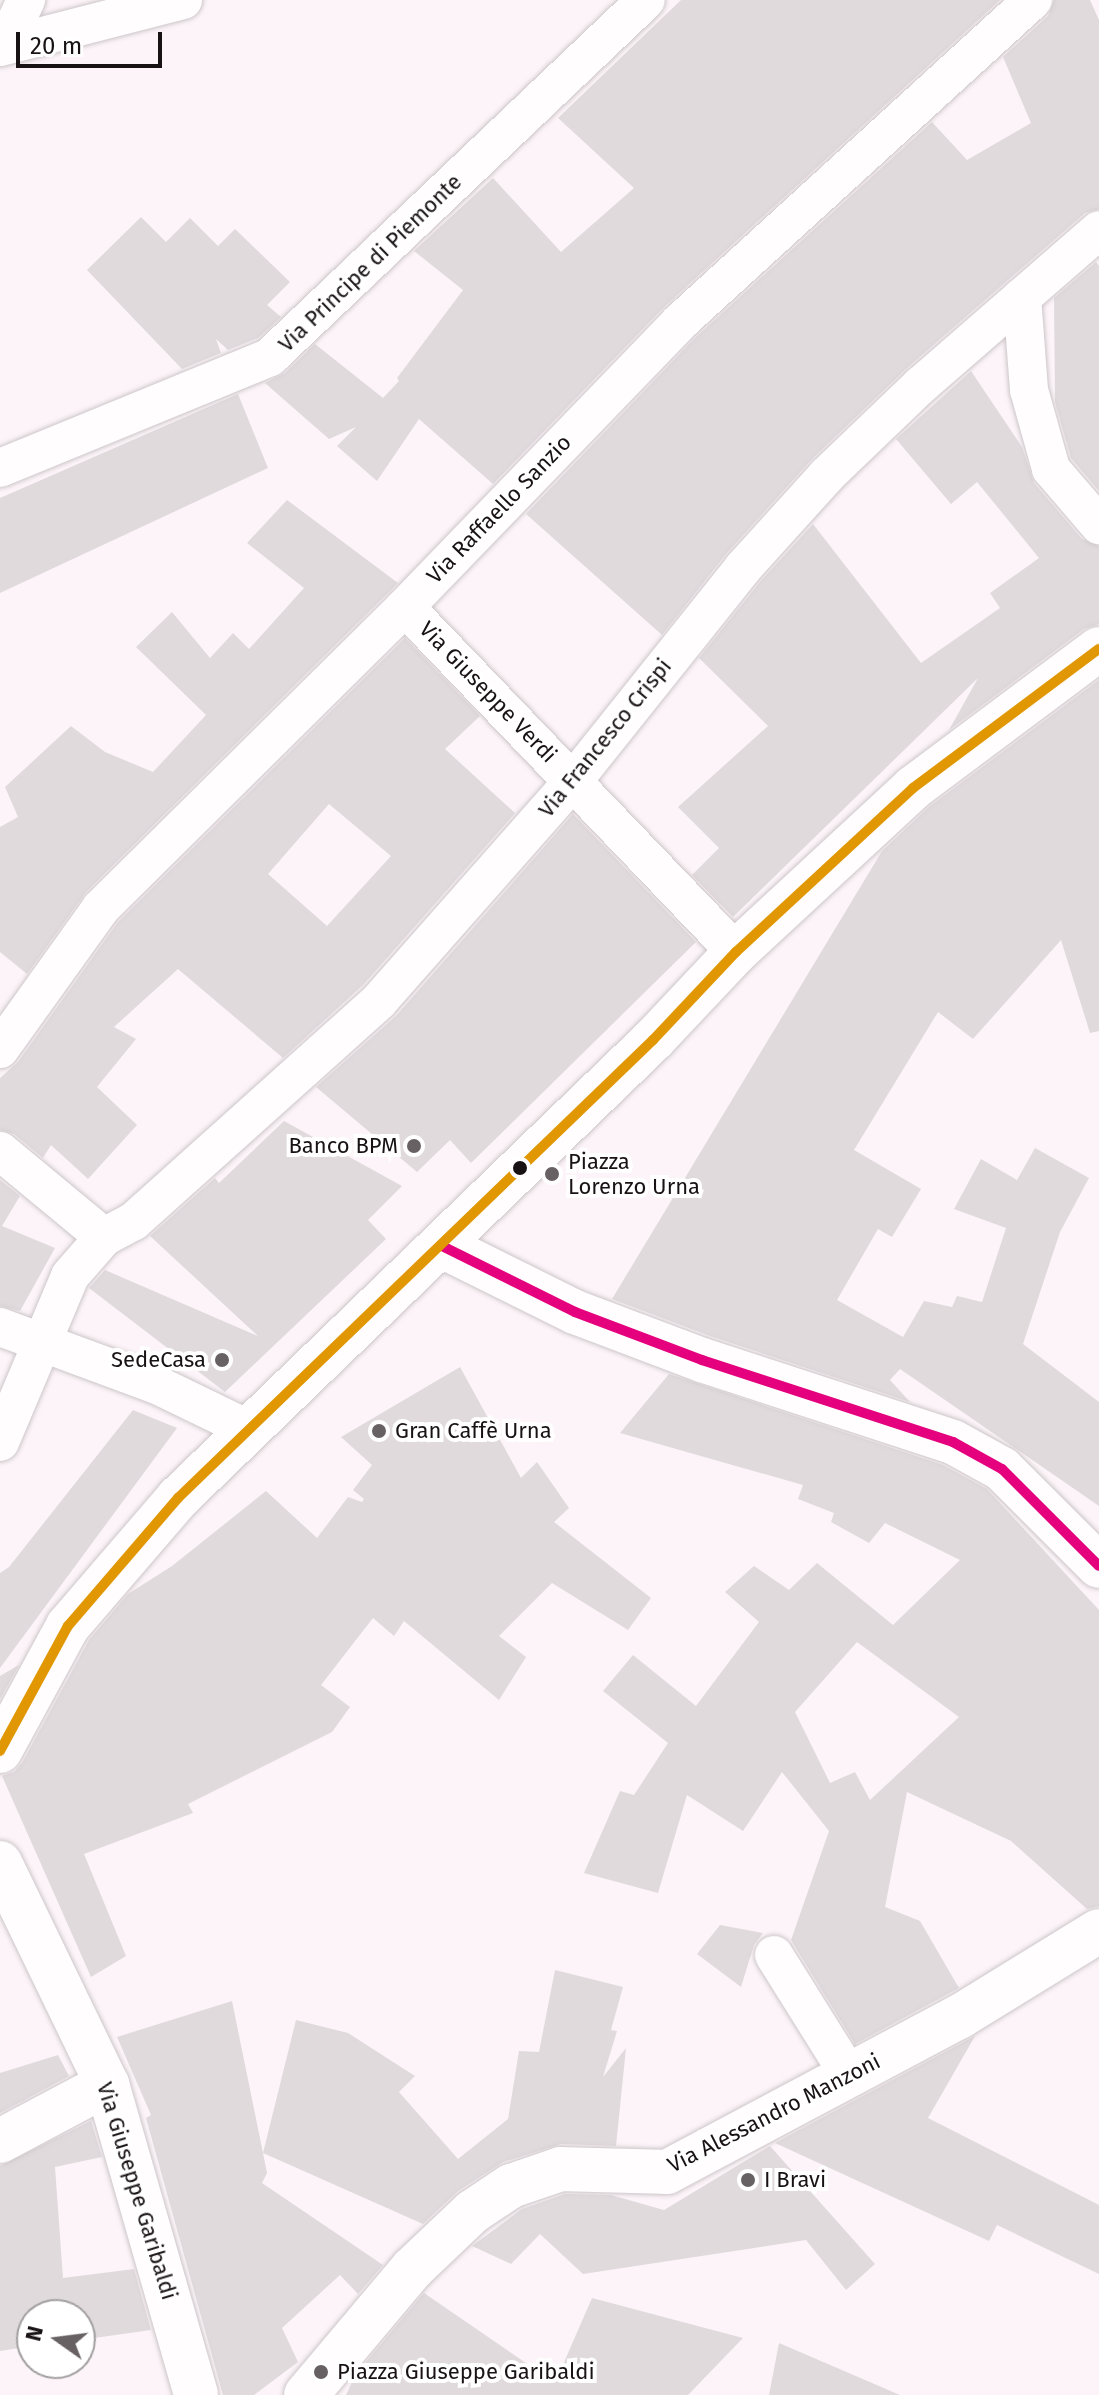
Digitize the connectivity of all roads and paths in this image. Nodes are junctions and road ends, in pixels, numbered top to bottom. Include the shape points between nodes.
1 (26, 0) edge
2 (183, 0) edge
3 (646, 0) edge
4 (1033, 0) edge
5 (2, 46) edge
6 (1099, 230) edge
7 (1022, 297) junction
8 (0, 468) edge
9 (1099, 525) edge
10 (405, 607) junction
11 (1099, 649) edge
12 (573, 781) junction
13 (736, 952) junction
14 (0, 1049) edge
15 (0, 1151) edge
16 (104, 1237) junction
17 (442, 1246) junction
18 (0, 1327) edge
19 (43, 1343) junction
20 (250, 1430) junction
21 (0, 1442) edge
22 (1099, 1566) edge
23 (0, 1751) edge
24 (0, 1863) edge
25 (1099, 1931) edge
26 (774, 1955) dead end
27 (849, 2075) junction
28 (107, 2084) junction
29 (0, 2141) edge
30 (196, 2395) edge
31 (306, 2395) edge

1 - 5 street
2 - 5 street
3 - 8 street, Via Principe di Piemonte via 270,357
4 - 10 street, Via Raffaello Sanzio via 680,322
6 - 7 street, Via Francesco Crispi
7 - 9 street via 1029,390 1051,469
7 - 12 street, Via Francesco Crispi via 827,475 743,568
10 - 12 street, Via Giuseppe Verdi
10 - 14 street, Via Raffaello Sanzio via 101,908
11 - 13 street via 913,788
12 - 13 street, Via Giuseppe Verdi
12 - 16 street, Via Francesco Crispi via 379,1001 134,1221
13 - 17 street
15 - 16 street
16 - 19 street, Via Francesco Crispi via 70,1276
17 - 20 street
17 - 22 street via 575,1312 702,1360 953,1442 1002,1469
18 - 19 street
19 - 20 street via 157,1385
19 - 21 street, Via Francesco Crispi
20 - 23 street via 178,1498 68,1626
24 - 28 street, Via Giuseppe Garibaldi
25 - 27 street, Via Alessandro Manzoni via 959,2017
26 - 27 street
27 - 31 street, Via Alessandro Manzoni via 667,2172 561,2169 511,2186 472,2212 412,2269
28 - 29 street
28 - 30 street, Via Giuseppe Garibaldi

